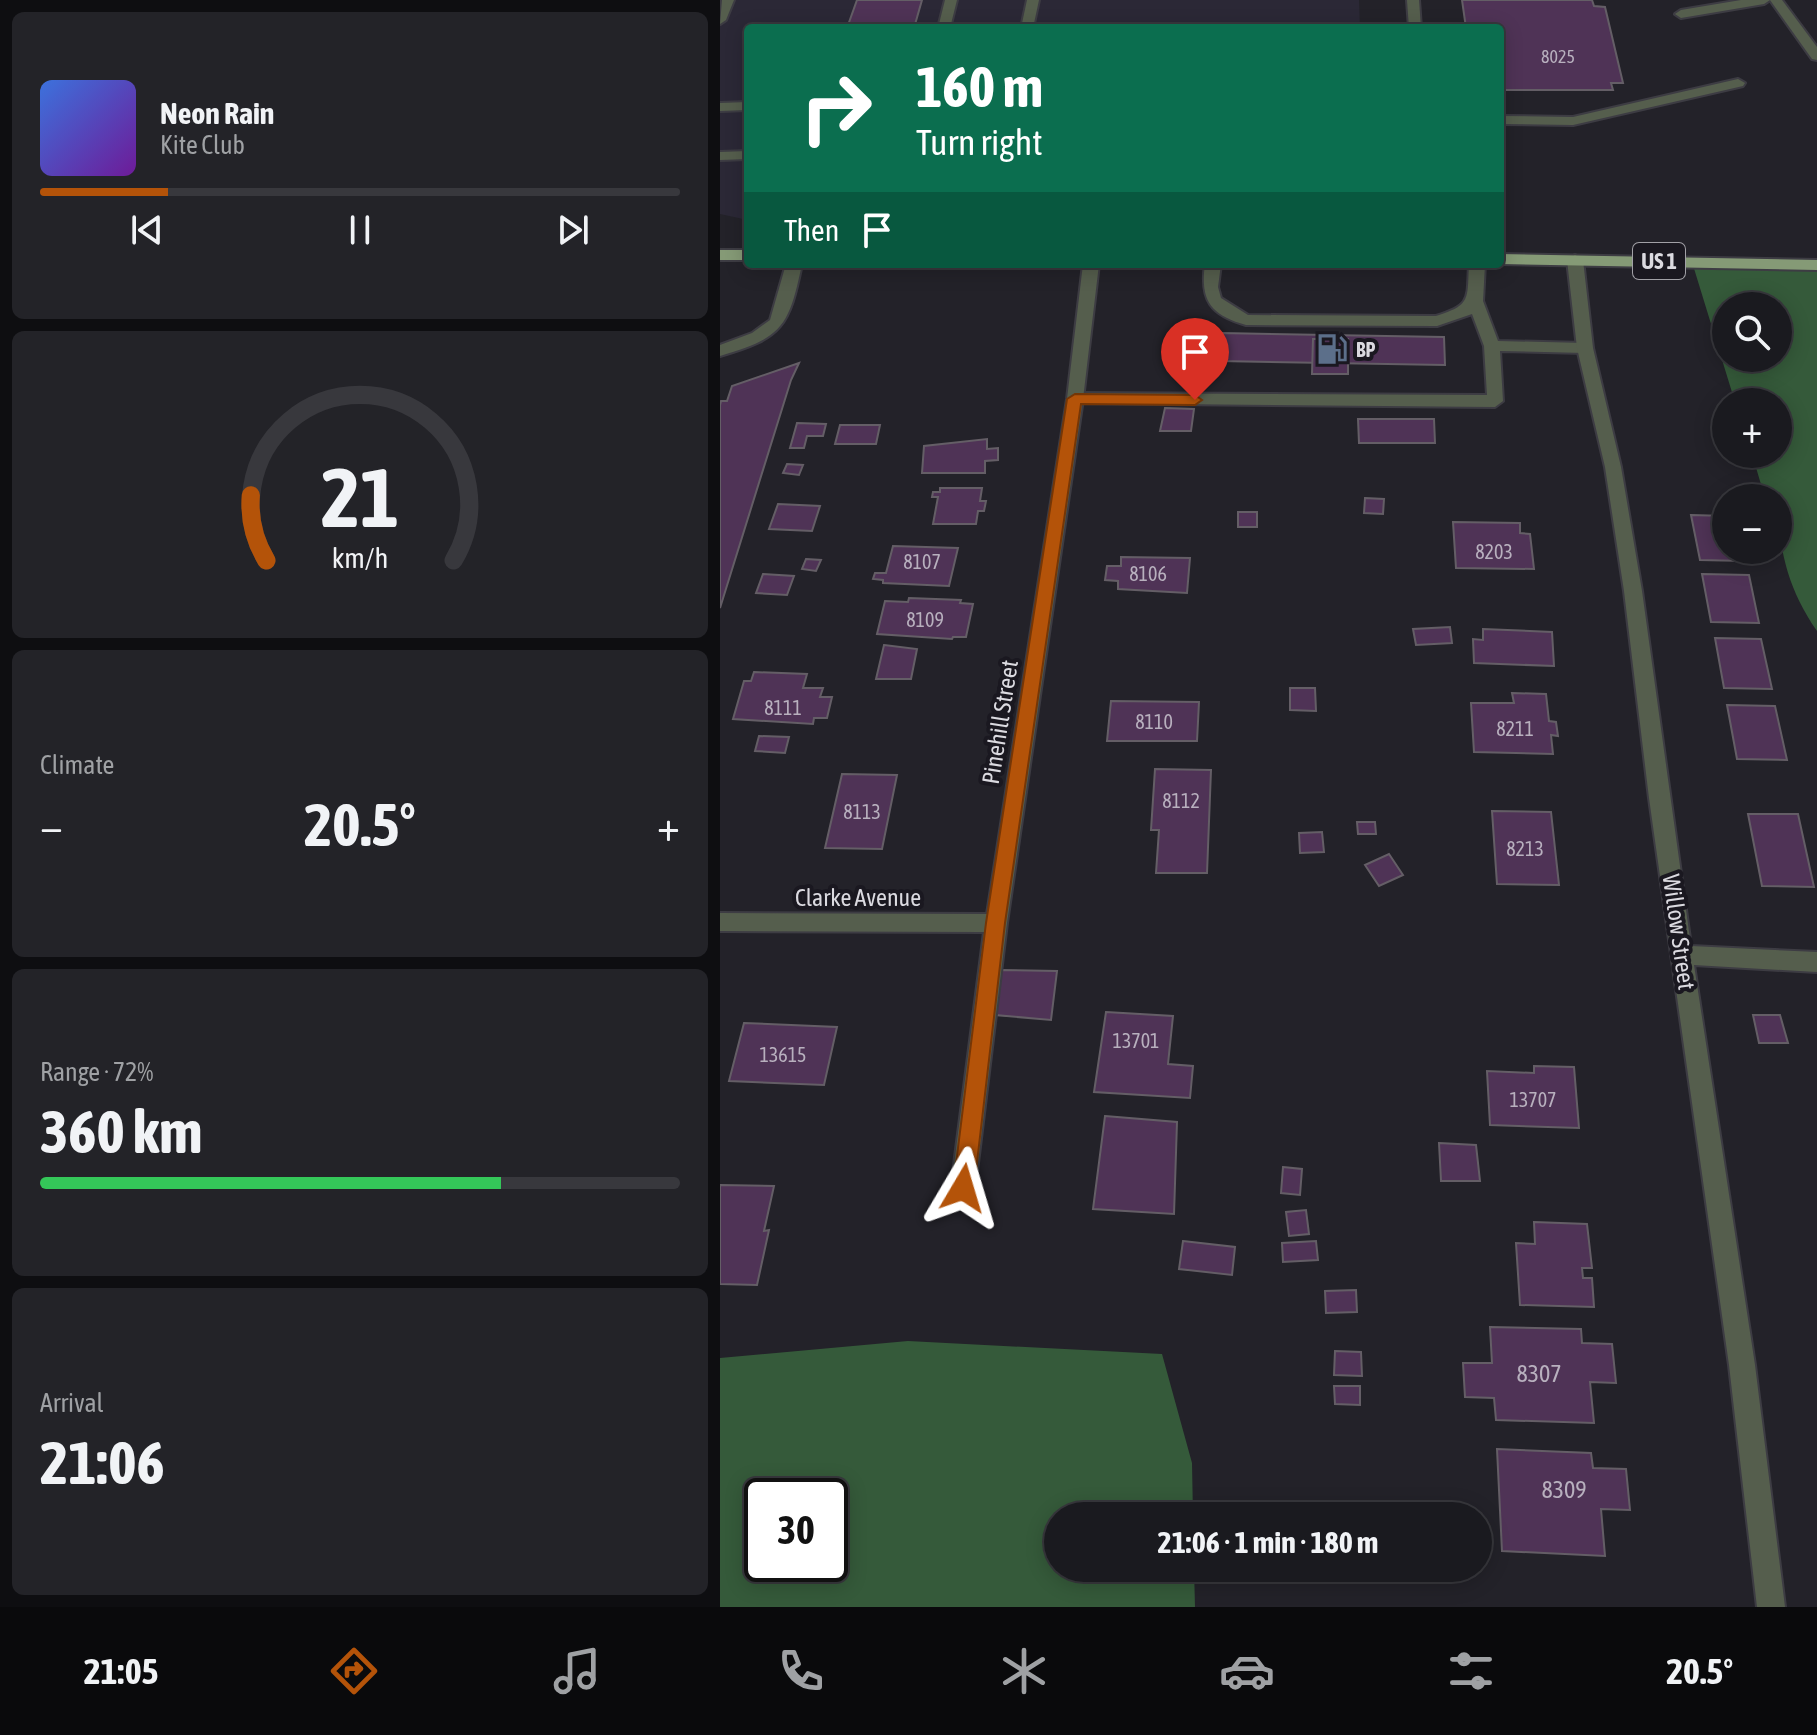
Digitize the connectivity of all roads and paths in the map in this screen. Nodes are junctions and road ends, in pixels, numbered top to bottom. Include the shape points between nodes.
1 (728, 0) edge
2 (951, 0) edge
3 (1033, 0) edge
4 (1413, 0) edge
5 (1764, 0) edge
6 (1776, 0) edge
7 (1681, 14) dead end
8 (720, 20) edge
9 (945, 24) edge
10 (1028, 24) edge
11 (1415, 24) edge
12 (1817, 56) edge
13 (1738, 83) dead end
14 (744, 106) edge
15 (720, 107) edge
16 (1504, 120) edge
17 (744, 155) edge
18 (720, 156) edge
19 (720, 255) edge
20 (744, 255) edge
21 (1504, 259) edge
22 (1575, 260) junction
23 (1817, 265) edge
24 (793, 268) edge
25 (1091, 268) edge
26 (1212, 268) edge
27 (1477, 268) edge
28 (1475, 301) junction
29 (1492, 346) junction
30 (1585, 348) junction
31 (720, 351) edge
32 (1075, 399) junction
33 (720, 922) edge
34 (996, 923) junction
35 (1682, 955) junction
36 (1817, 962) edge
37 (963, 1188) dead end
38 (1771, 1607) edge

1 - 8 street
2 - 9 street
3 - 10 street
4 - 11 street
5 - 7 street
6 - 12 street
13 - 16 street via 1573,121
14 - 15 street
17 - 18 street
19 - 20 main road
21 - 22 main road, US 1
22 - 23 main road, US 1
22 - 30 street, Willow Street
24 - 31 street via 781,320 768,333
25 - 32 street, Pinehill Street
26 - 28 street via 1209,291 1218,306 1246,320 1437,321 1465,312
27 - 28 street
28 - 29 street
29 - 30 street
29 - 32 street via 1495,401
30 - 35 street, Willow Street via 1613,467
32 - 34 street, Pinehill Street
33 - 34 street, Clarke Avenue
34 - 37 street, Pinehill Street
35 - 36 street
35 - 38 street, Willow Street

